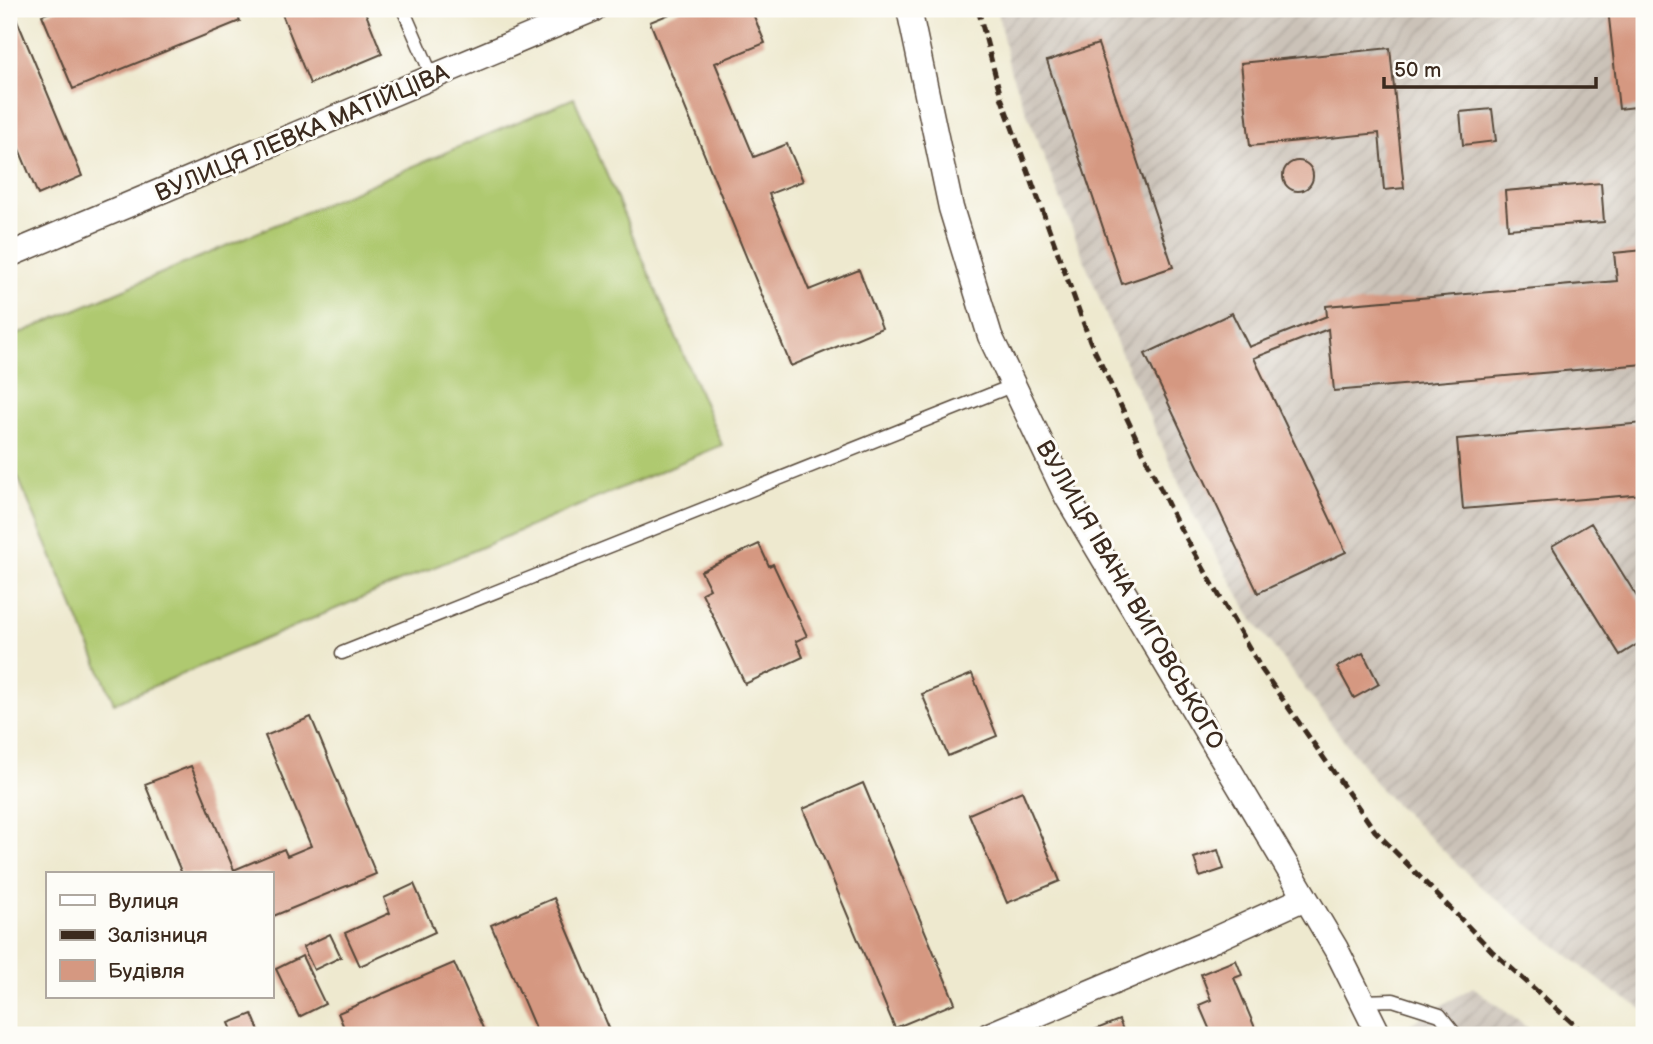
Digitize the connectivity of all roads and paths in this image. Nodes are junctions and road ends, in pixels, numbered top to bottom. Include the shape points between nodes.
1 (403, 9) edge
2 (594, 9) edge
3 (909, 9) edge
4 (433, 78) junction
5 (9, 255) edge
6 (1014, 385) junction
7 (342, 653) dead end
8 (1306, 898) junction
9 (1363, 1001) junction
10 (989, 1035) edge
11 (1379, 1035) edge
12 (1455, 1035) edge

1 - 4 lane
2 - 4 street, ВУЛИЦЯ ЛЕВКА МАТІЙЦІВА
3 - 6 street, ВУЛИЦЯ ІВАНА ВИГОВСЬКОГО via 951,208 990,335
4 - 5 street, ВУЛИЦЯ ЛЕВКА МАТІЙЦІВА
6 - 7 lane
6 - 8 street, ВУЛИЦЯ ІВАНА ВИГОВСЬКОГО via 1067,496
8 - 9 street, ВУЛИЦЯ ІВАНА ВИГОВСЬКОГО
8 - 10 street
9 - 11 street, ВУЛИЦЯ ІВАНА ВИГОВСЬКОГО
9 - 12 lane via 1393,1000 1440,1016

